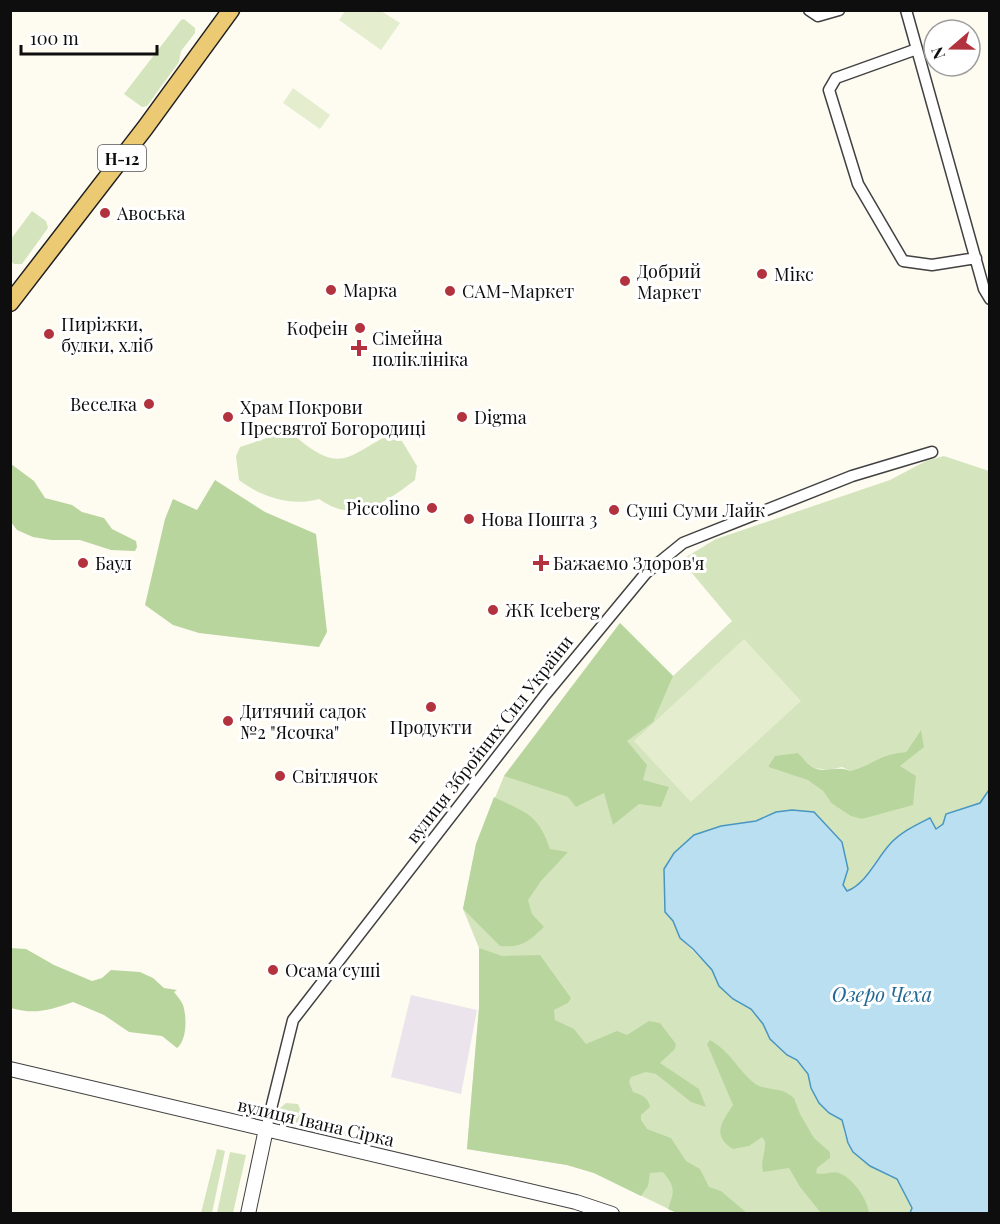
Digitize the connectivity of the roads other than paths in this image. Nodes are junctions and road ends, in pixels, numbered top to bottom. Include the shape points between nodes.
1 (231, 10) edge
2 (809, 10) edge
3 (839, 10) edge
4 (906, 10) edge
5 (918, 49) junction
6 (976, 258) junction
7 (990, 299) edge
8 (10, 303) edge
9 (932, 452) dead end
10 (10, 1069) edge
11 (266, 1129) junction
12 (248, 1214) edge
13 (612, 1214) edge

1 - 8 main road, Н-12
2 - 3 street via 818,16
4 - 5 street
5 - 6 street
5 - 6 street via 836,78 829,90 858,184 903,261 932,265
6 - 7 street
9 - 11 street, вулиця Збройних Сил України via 852,476 683,543 646,573 545,694 293,1020
10 - 11 street, вулиця Івана Сірка
11 - 12 street, вулиця Збройних Сил України
11 - 13 street, вулиця Івана Сірка via 567,1199

